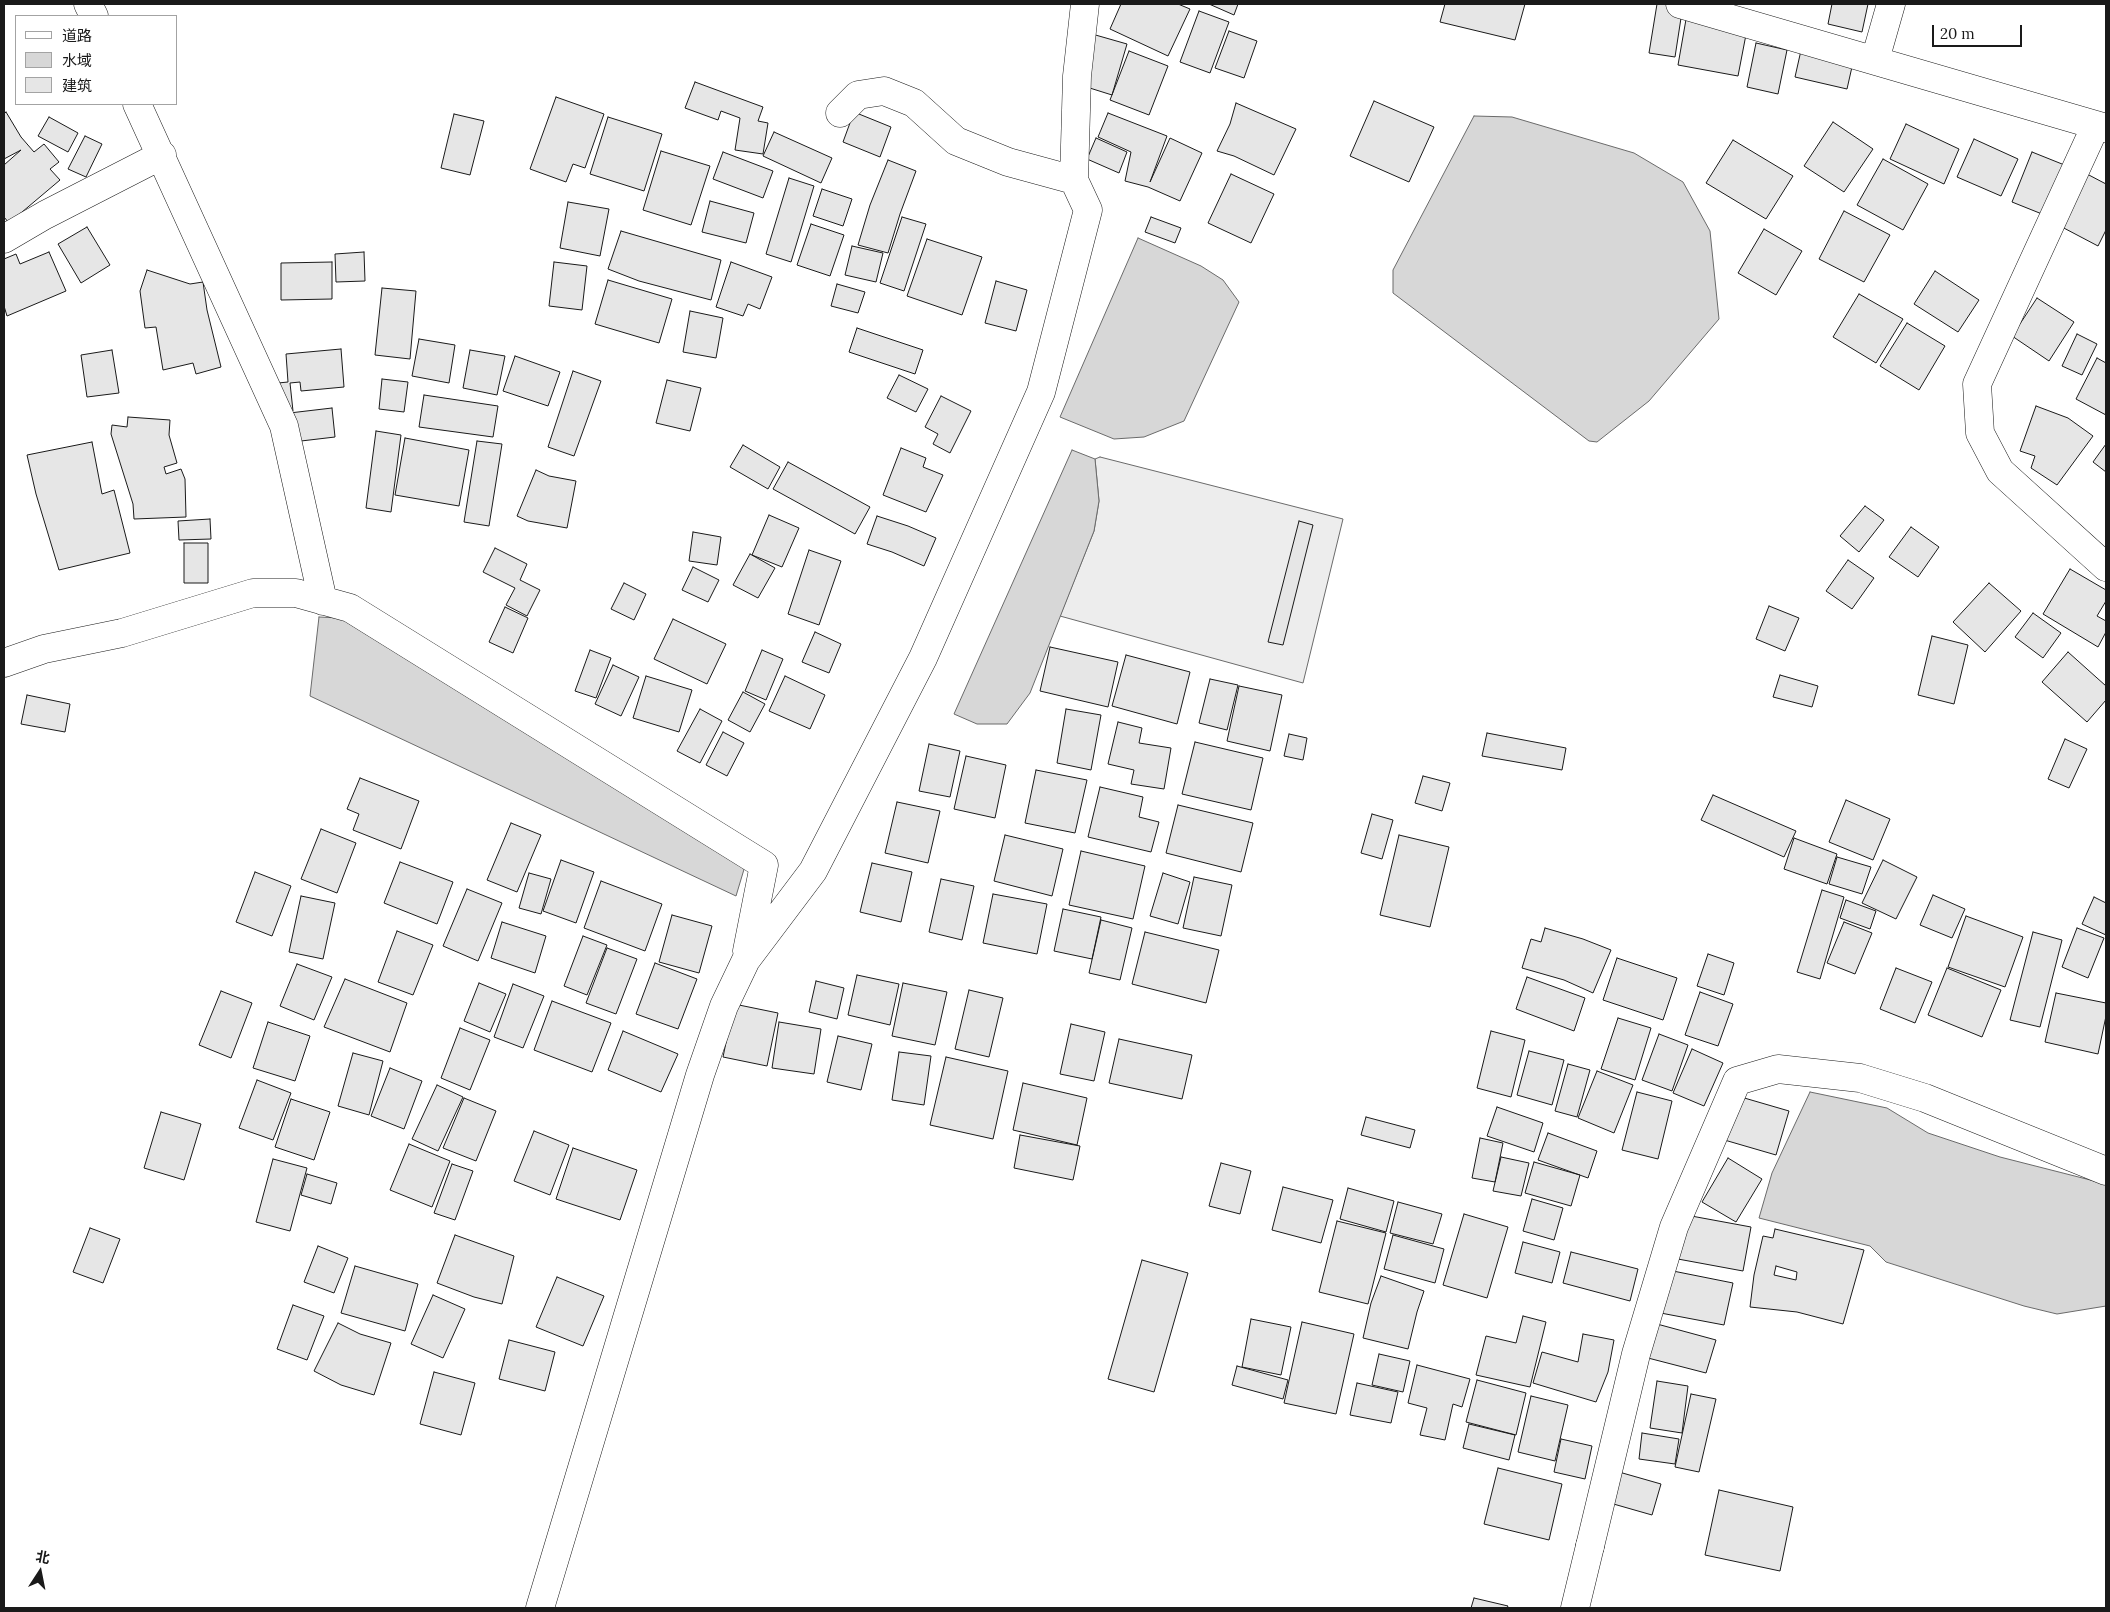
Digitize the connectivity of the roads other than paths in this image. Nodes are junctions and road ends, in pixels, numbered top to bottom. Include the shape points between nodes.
1 (1085, 4) edge
2 (1680, 4) edge
3 (1891, 4) edge
4 (1875, 60) junction
5 (137, 105) edge
6 (840, 113) dead end
7 (2101, 126) edge
8 (162, 155) junction
9 (1074, 180) junction
10 (4, 239) edge
11 (2106, 566) edge
12 (323, 600) junction
13 (4, 663) edge
14 (746, 960) junction
15 (2106, 1171) edge
16 (540, 1608) edge
17 (1575, 1608) edge

1 - 9 street
2 - 4 street
3 - 4 street
4 - 7 street
5 - 8 street
6 - 9 street via 858,95 884,91 914,103 956,141 1008,162
7 - 11 street via 1977,384 1980,433 2000,471
8 - 10 street
8 - 12 street via 284,426
9 - 14 street via 1088,210 1041,392 923,658 818,862
12 - 13 street via 296,593 253,594 122,633 44,649
12 - 14 street via 350,608 764,865
14 - 16 street via 724,1006 700,1075
15 - 17 street via 1925,1098 1860,1078 1778,1069 1737,1082 1674,1227 1636,1354

